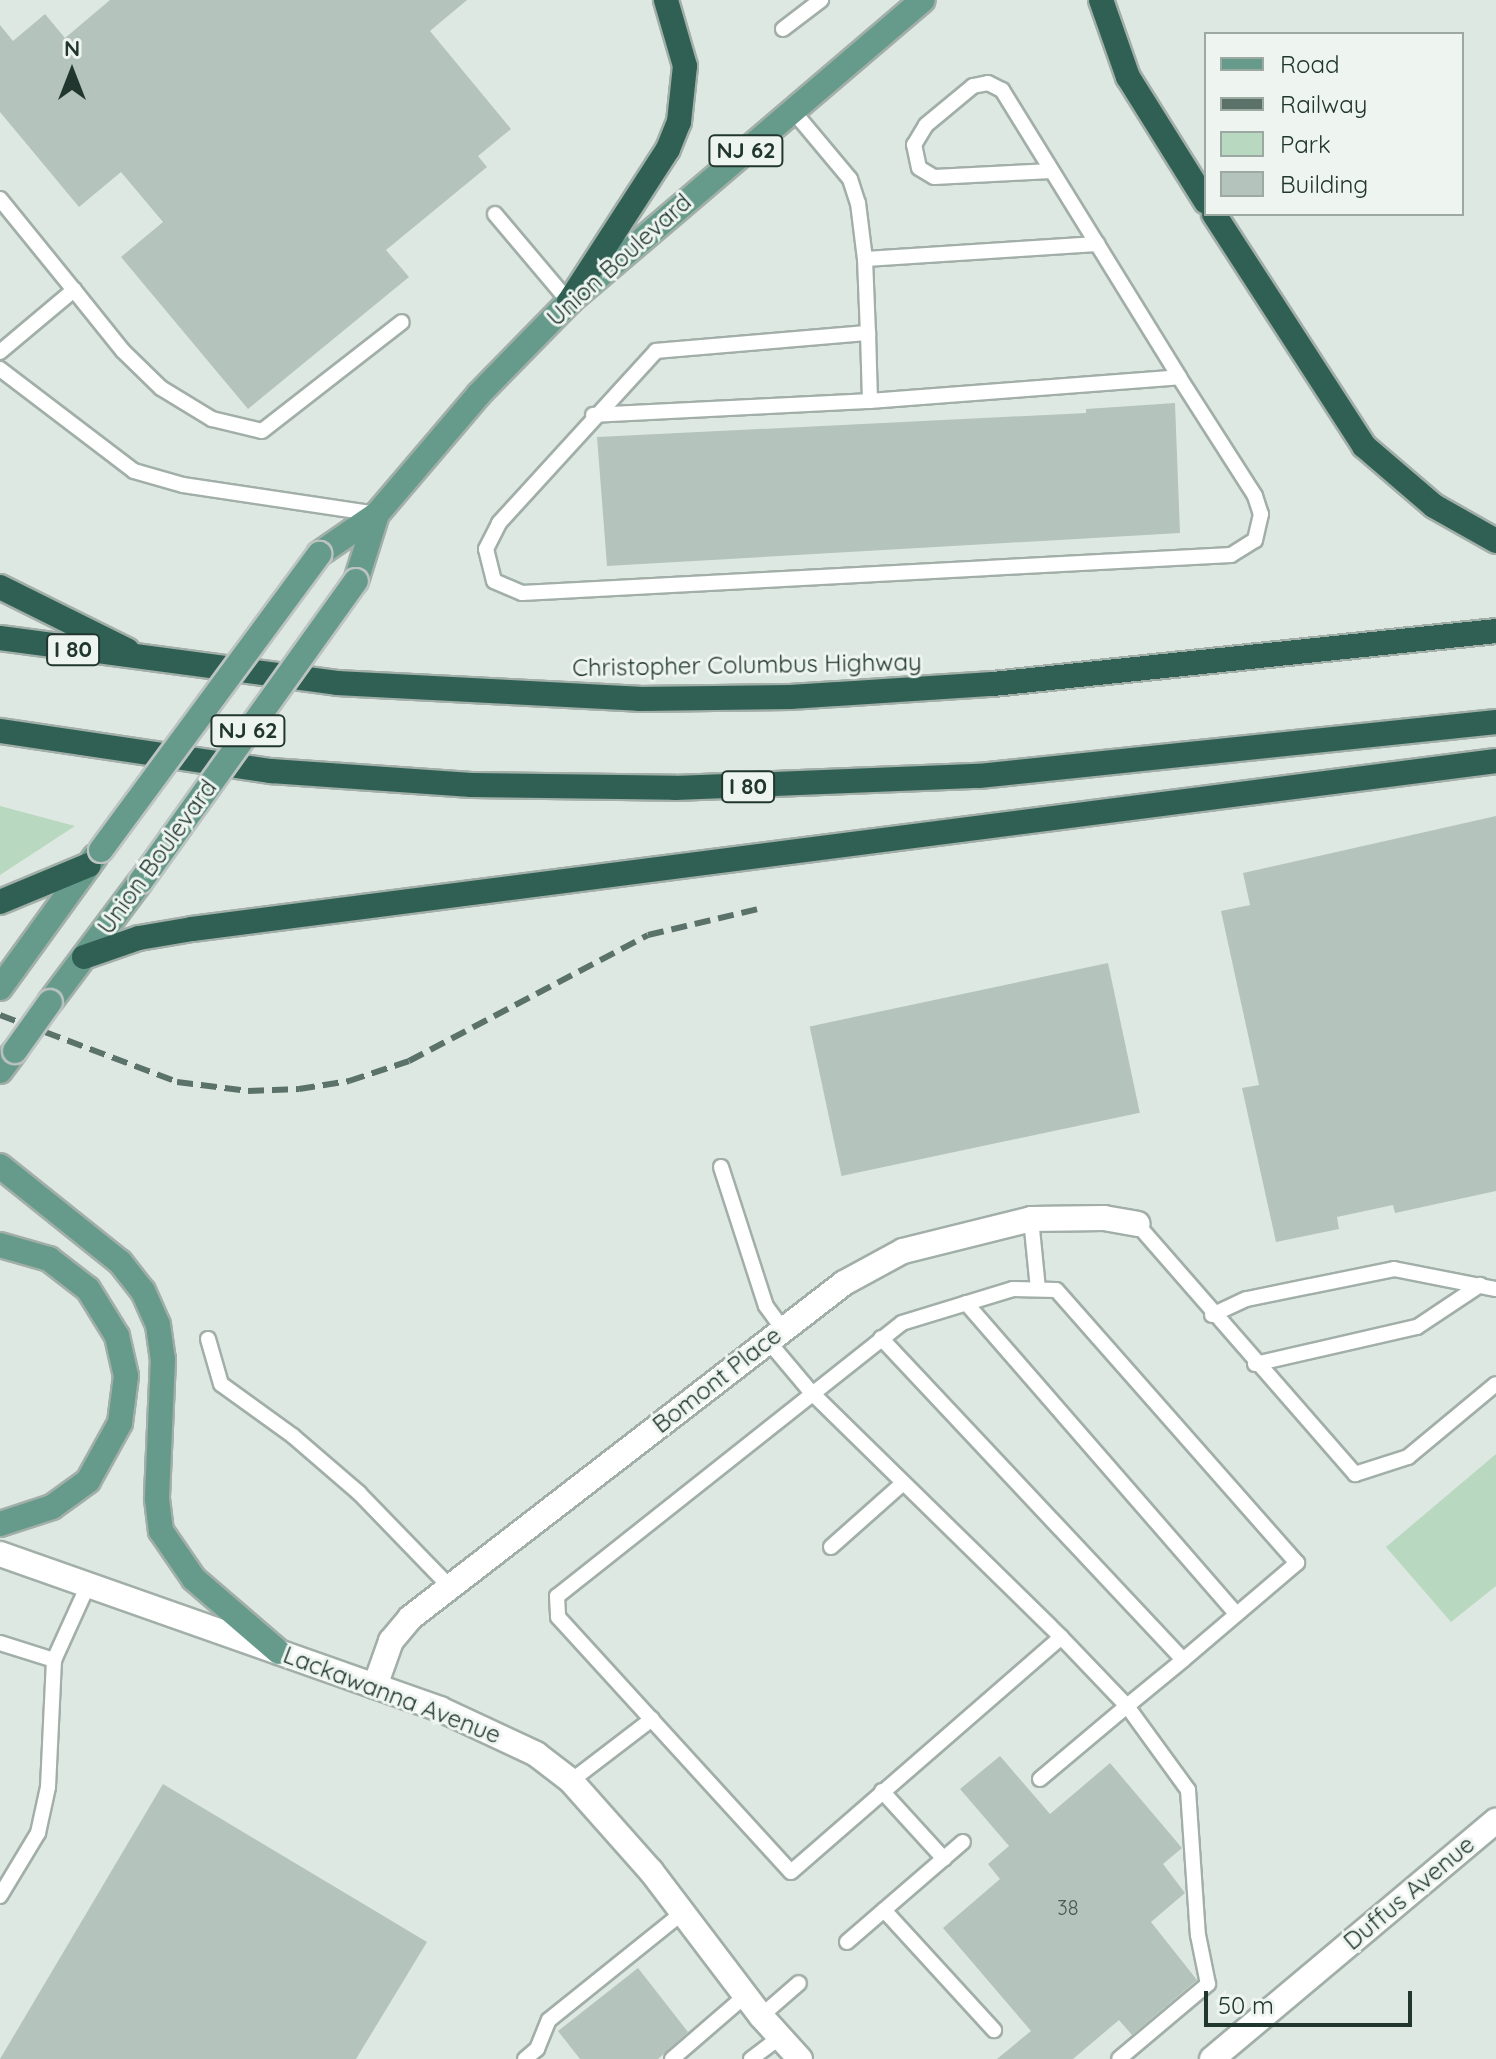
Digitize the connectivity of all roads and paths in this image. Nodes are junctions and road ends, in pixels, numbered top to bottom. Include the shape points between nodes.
1 (666, 0) edge
2 (821, 0) edge
3 (922, 0) edge
4 (1101, 0) edge
5 (783, 29) dead end
6 (794, 112) junction
7 (1051, 171) junction
8 (0, 199) edge
9 (1204, 199) edge
10 (495, 214) dead end
11 (1215, 216) edge
12 (1098, 244) junction
13 (865, 259) junction
14 (74, 290) junction
15 (569, 302) junction
16 (402, 322) dead end
17 (868, 333) junction
18 (0, 352) edge
19 (0, 369) edge
20 (1179, 377) junction
21 (870, 401) junction
22 (593, 415) junction
23 (377, 514) junction
24 (1496, 541) edge
25 (0, 587) edge
26 (1496, 631) edge
27 (0, 638) edge
28 (147, 660) junction
29 (1496, 722) edge
30 (0, 731) edge
31 (1496, 761) edge
32 (95, 858) junction
33 (0, 902) edge
34 (84, 957) junction
35 (2, 985) edge
36 (0, 1071) edge
37 (0, 1166) edge
38 (721, 1167) dead end
39 (1031, 1219) junction
40 (1137, 1224) joint
41 (0, 1245) edge
42 (1480, 1285) junction
43 (1038, 1289) junction
44 (1496, 1289) edge
45 (966, 1303) junction
46 (1212, 1315) junction
47 (775, 1335) junction
48 (881, 1338) junction
49 (208, 1339) dead end
50 (1255, 1364) junction
51 (1496, 1384) edge
52 (811, 1392) junction
53 (903, 1483) junction
54 (0, 1524) edge
55 (831, 1547) dead end
56 (0, 1554) edge
57 (88, 1585) junction
58 (450, 1587) junction
59 (1236, 1614) junction
60 (1061, 1637) junction
61 (0, 1643) edge
62 (279, 1652) junction
63 (54, 1660) junction
64 (1183, 1660) junction
65 (375, 1686) junction
66 (1127, 1706) junction
67 (652, 1719) junction
68 (1040, 1779) dead end
69 (571, 1781) junction
70 (882, 1791) junction
71 (1496, 1821) edge
72 (963, 1842) dead end
73 (944, 1859) junction
74 (0, 1896) edge
75 (884, 1910) junction
76 (682, 1913) junction
77 (847, 1942) dead end
78 (799, 1983) dead end
79 (745, 1996) junction
80 (761, 2016) junction
81 (994, 2030) dead end
82 (780, 2037) junction
83 (525, 2059) edge
84 (672, 2059) edge
85 (751, 2059) edge
86 (800, 2059) edge
87 (1119, 2059) edge
88 (1212, 2059) edge

1 - 15 highway via 685,66 679,122 668,149
2 - 5 lane
3 - 6 main road, Union Boulevard / NJ 62
4 - 9 highway via 1128,77
6 - 13 lane via 850,179
6 - 15 main road, Union Boulevard / NJ 62
7 - 7 lane via 1002,90 988,83 973,86 938,115 914,145 919,168 934,177
7 - 12 lane
8 - 14 lane
10 - 15 lane
11 - 24 highway via 1364,446 1434,506
12 - 13 lane
12 - 20 lane
13 - 17 lane
14 - 16 lane via 161,388 212,419 248,431 270,430
14 - 18 lane
15 - 23 main road, Union Boulevard / NJ 62 via 479,394
17 - 21 lane
17 - 22 lane via 656,351
19 - 23 lane via 134,471 183,485
20 - 21 lane
20 - 22 lane via 1259,505 1259,532 1241,552 522,593 501,587 486,562 490,535
21 - 22 lane
23 - 32 main road, Union Boulevard / NJ 62, bridge via 319,554
23 - 34 main road, Union Boulevard / NJ 62, bridge via 356,581
25 - 28 highway
26 - 28 highway, Christopher Columbus Highway / I 80 via 1093,676 790,697 487,694
27 - 28 highway, Christopher Columbus Highway / I 80
29 - 30 highway, I 80 via 979,776 675,788 472,785 271,771
31 - 34 highway via 208,926 139,938
32 - 33 highway
32 - 35 main road, Union Boulevard / NJ 62
34 - 36 main road, Union Boulevard / NJ 62, bridge
37 - 62 main road via 120,1262 143,1291 158,1325 163,1359 157,1499 161,1531 194,1579
38 - 47 lane
39 - 40 street, Bomont Place
39 - 43 lane
39 - 47 street, Bomont Place via 903,1251 844,1283
40 - 46 lane
41 - 54 main road via 49,1259 77,1278 107,1315 126,1376 120,1423 88,1481 52,1507
42 - 44 lane
42 - 46 lane via 1394,1269 1247,1299
42 - 50 lane via 1417,1327
43 - 45 lane via 1013,1289
43 - 59 lane via 1056,1290 1297,1563
45 - 48 lane via 902,1323
45 - 59 lane
46 - 50 lane
47 - 52 lane
47 - 58 street, Bomont Place
48 - 52 lane
48 - 64 lane
49 - 58 lane via 221,1384 359,1493
50 - 51 lane via 1355,1474 1408,1457
52 - 53 lane
52 - 67 lane via 557,1596 558,1617
53 - 55 lane
53 - 60 lane
56 - 57 street, Lackawanna Avenue
57 - 62 street, Lackawanna Avenue
57 - 63 lane
58 - 65 street, Bomont Place via 410,1618 391,1641
59 - 64 lane
60 - 66 lane
60 - 70 lane
61 - 63 lane
62 - 65 street, Lackawanna Avenue
63 - 74 lane via 48,1787 38,1833
64 - 66 lane
65 - 69 street, Lackawanna Avenue via 488,1728
66 - 68 lane
66 - 87 lane via 1188,1790 1198,1935 1208,1984
67 - 69 lane
67 - 70 lane via 791,1872
69 - 76 street, Lackawanna Avenue
70 - 73 lane
71 - 88 street, Duffus Avenue
72 - 73 lane
73 - 75 lane
75 - 77 lane
75 - 81 lane
76 - 79 street, Lackawanna Avenue
76 - 83 lane via 549,2020 537,2049
78 - 80 lane
79 - 80 street, Lackawanna Avenue
79 - 84 lane
80 - 82 street, Lackawanna Avenue
82 - 85 lane
82 - 86 street, Lackawanna Avenue

